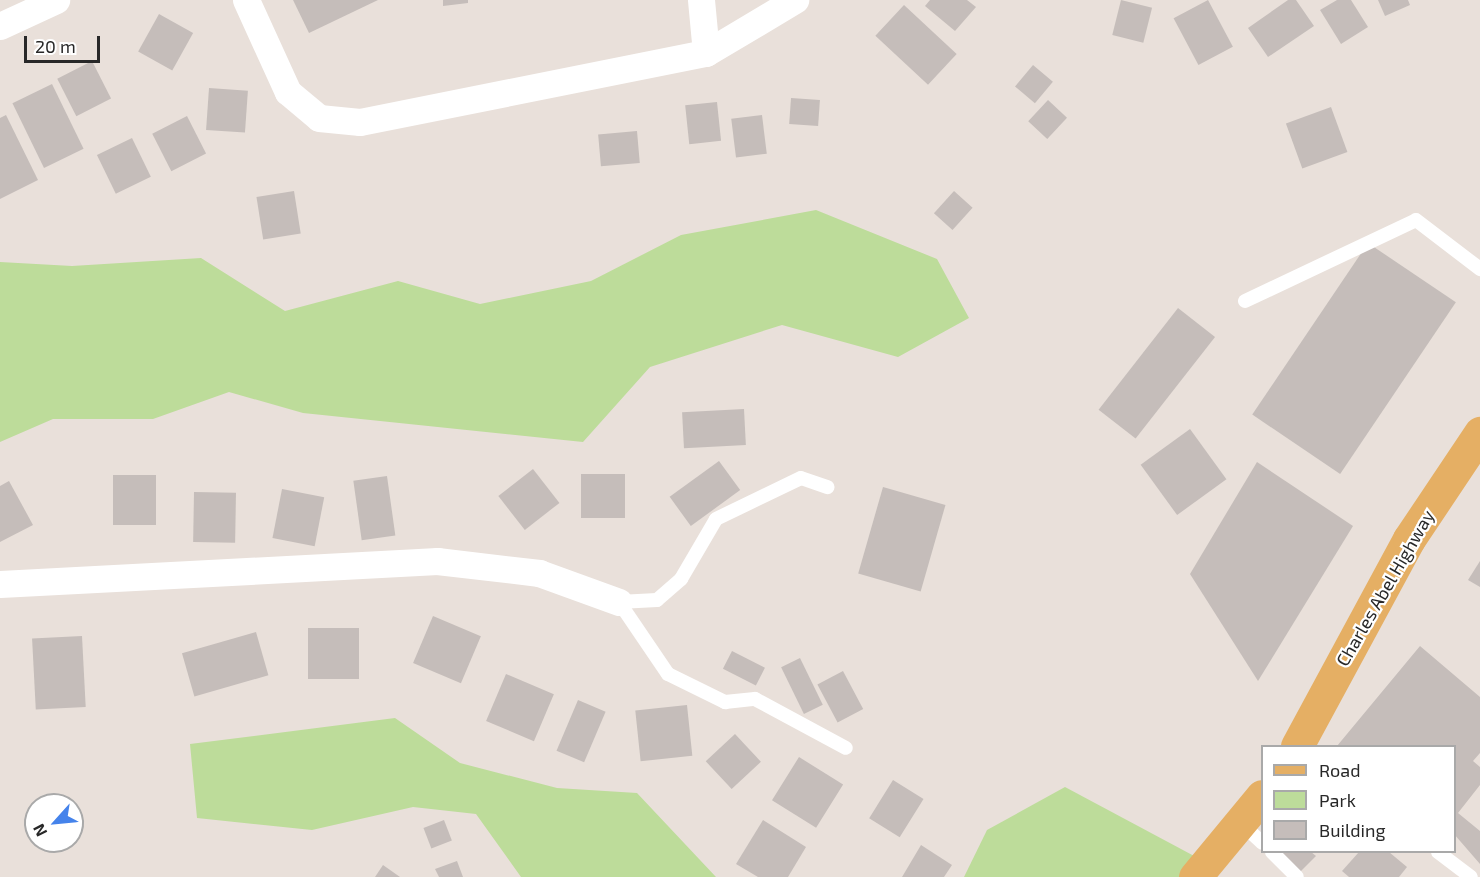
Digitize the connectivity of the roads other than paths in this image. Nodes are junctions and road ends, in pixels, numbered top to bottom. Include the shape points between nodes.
1 (56, 0) edge
2 (246, 0) edge
3 (701, 0) edge
4 (795, 0) edge
5 (0, 26) edge
6 (706, 53) junction
7 (1480, 269) edge
8 (1245, 301) dead end
9 (1480, 433) edge
10 (828, 487) dead end
11 (0, 584) edge
12 (620, 602) junction
13 (1299, 745) edge
14 (846, 748) dead end
15 (1261, 804) edge
16 (1253, 834) edge
17 (1273, 853) edge
18 (1439, 853) edge
19 (1195, 877) edge
20 (1297, 877) edge
21 (1472, 877) edge

1 - 5 street
2 - 6 street via 288,92 319,118 360,122
3 - 6 street
4 - 6 street
7 - 8 lane via 1416,220
9 - 13 main road, Charles Abel Highway via 1409,539
10 - 12 lane via 801,478 716,519 681,579 657,600
11 - 12 street via 437,561 539,573
12 - 14 lane via 668,674 724,702 755,699
15 - 16 main road
16 - 19 main road
17 - 20 lane
18 - 21 lane

